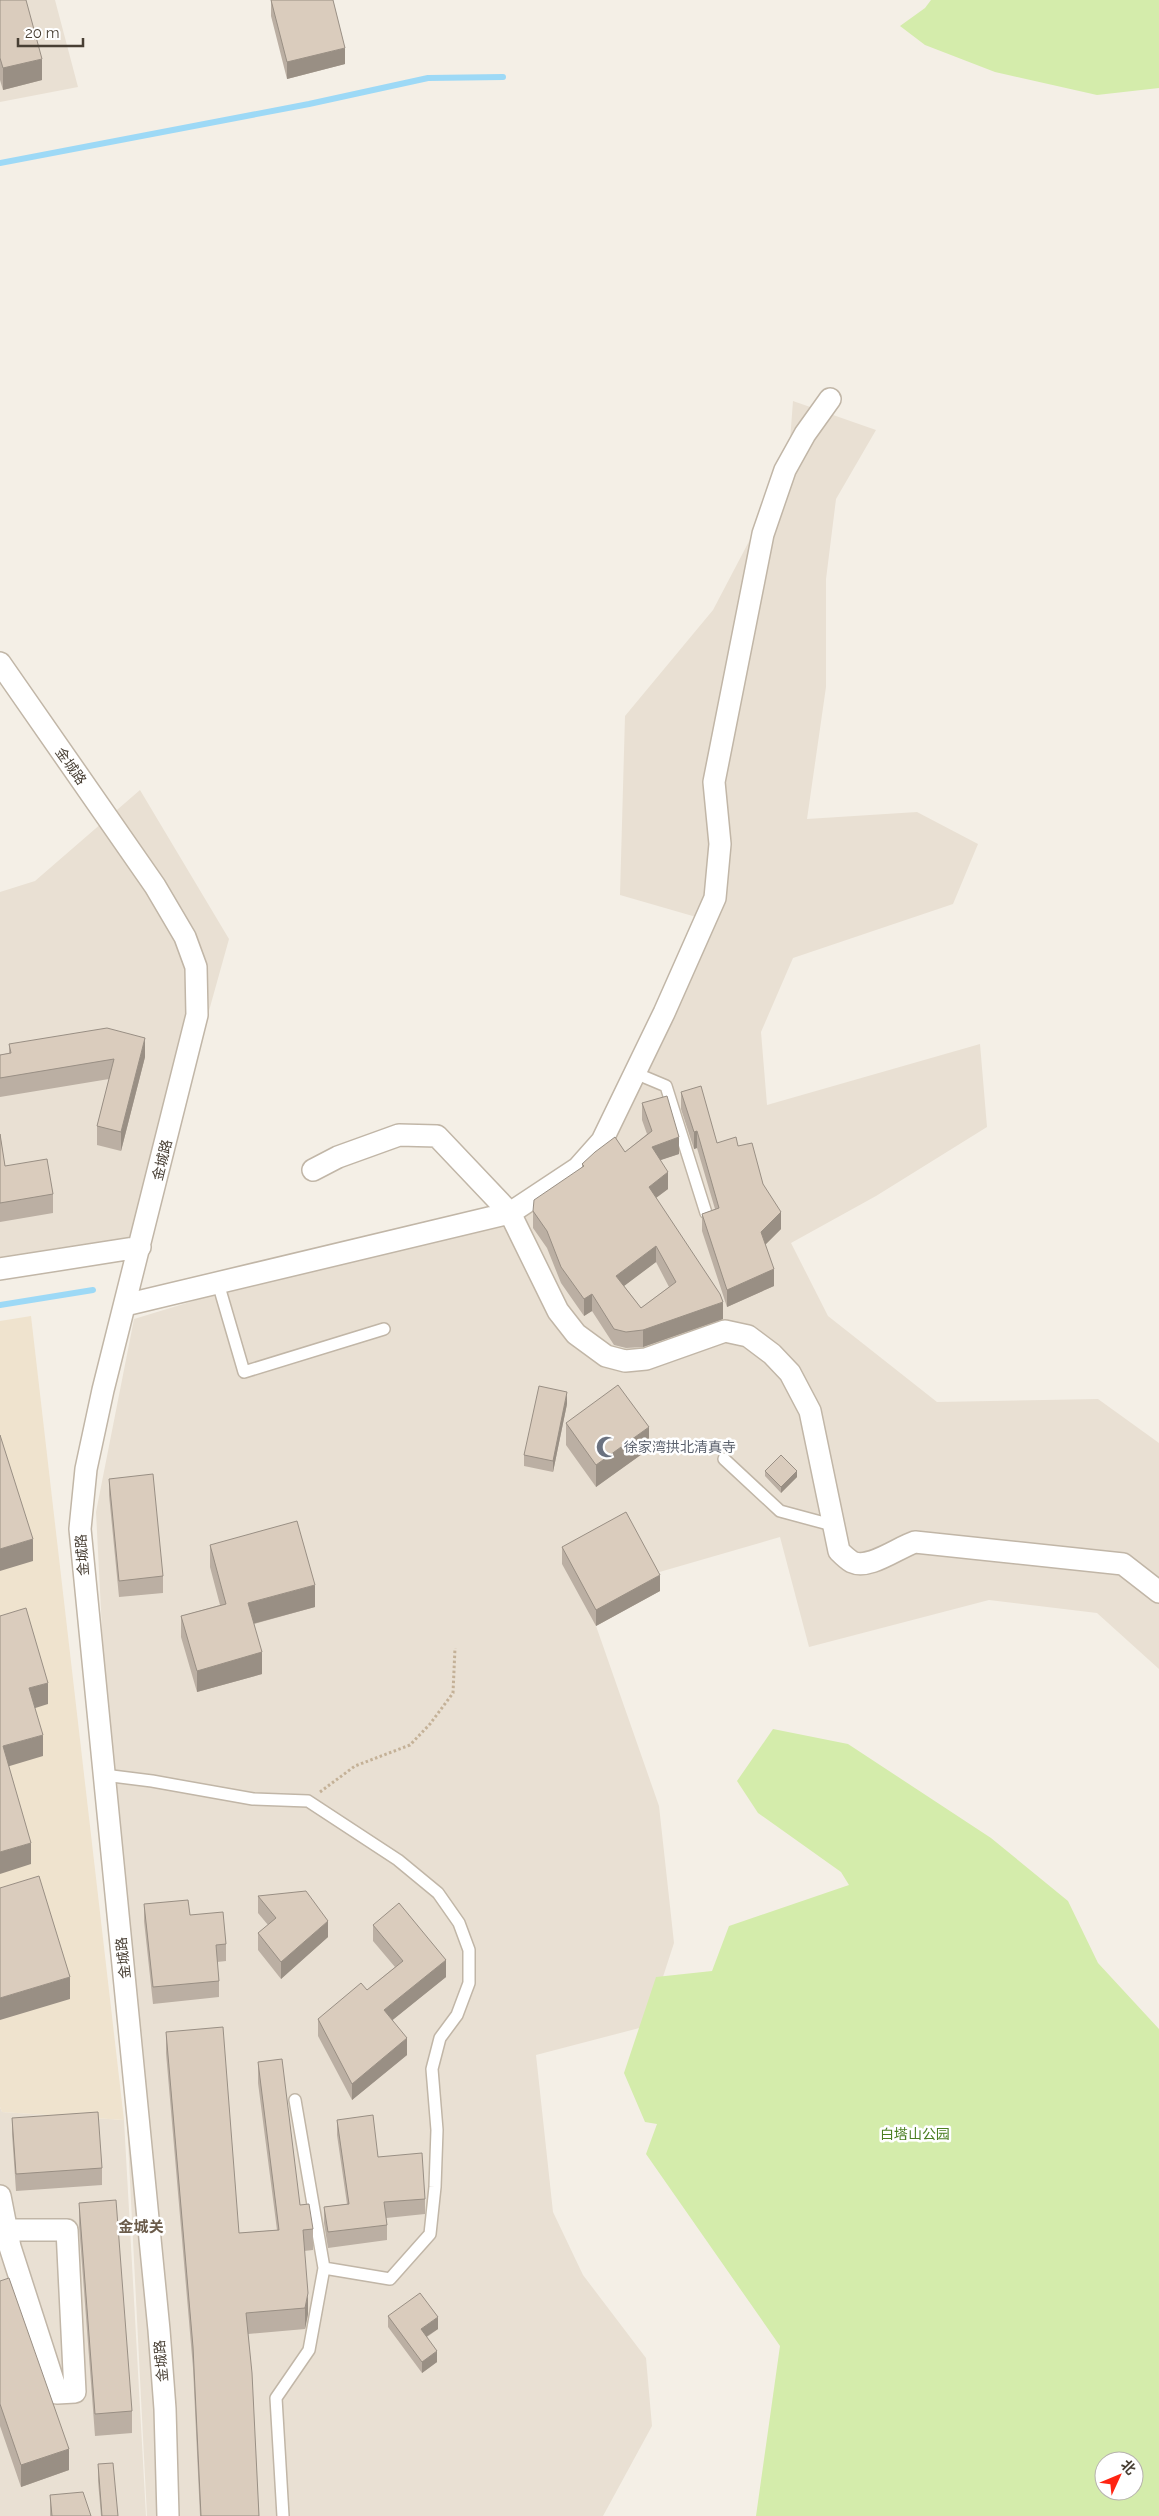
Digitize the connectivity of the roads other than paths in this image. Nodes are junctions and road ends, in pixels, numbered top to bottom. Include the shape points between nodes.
1 (830, 399) dead end
2 (0, 663) edge
3 (635, 1072) junction
4 (313, 1170) dead end
5 (510, 1213) junction
6 (706, 1213) edge
7 (140, 1247) junction
8 (0, 1269) edge
9 (218, 1283) junction
10 (125, 1305) junction
11 (384, 1329) dead end
12 (724, 1459) dead end
13 (832, 1525) junction
14 (1159, 1592) edge
15 (104, 1775) junction
16 (295, 2100) dead end
17 (0, 2196) edge
18 (6, 2230) junction
19 (324, 2268) junction
20 (168, 2516) edge
21 (283, 2516) edge

1 - 3 street via 785,470 763,534 714,782 720,844 715,898
2 - 7 street, 金城路 via 155,886 185,937 196,967 198,1015
3 - 5 street via 602,1141 578,1168
3 - 6 lane via 666,1086
4 - 5 street via 338,1157 399,1135 437,1136
5 - 9 street
5 - 13 street via 558,1311 576,1334 606,1356 625,1361 646,1359 725,1331 748,1336 772,1354 790,1373 810,1412
7 - 8 street
7 - 10 street, 金城路
9 - 10 street
9 - 11 lane via 244,1372
10 - 15 street, 金城路 via 86,1469 80,1529
12 - 13 lane via 780,1511
13 - 14 street via 839,1551 852,1562 865,1565 915,1542 1123,1564
15 - 19 lane via 253,1799 308,1801 398,1860 438,1893 459,1923 469,1950 469,1983 457,2015 440,2038 432,2069 438,2130 430,2234 390,2278
15 - 20 street, 金城路 via 159,2330
16 - 19 lane
17 - 18 street
18 - 18 street via 57,2393 75,2392 67,2230
19 - 21 lane via 309,2350 276,2398

